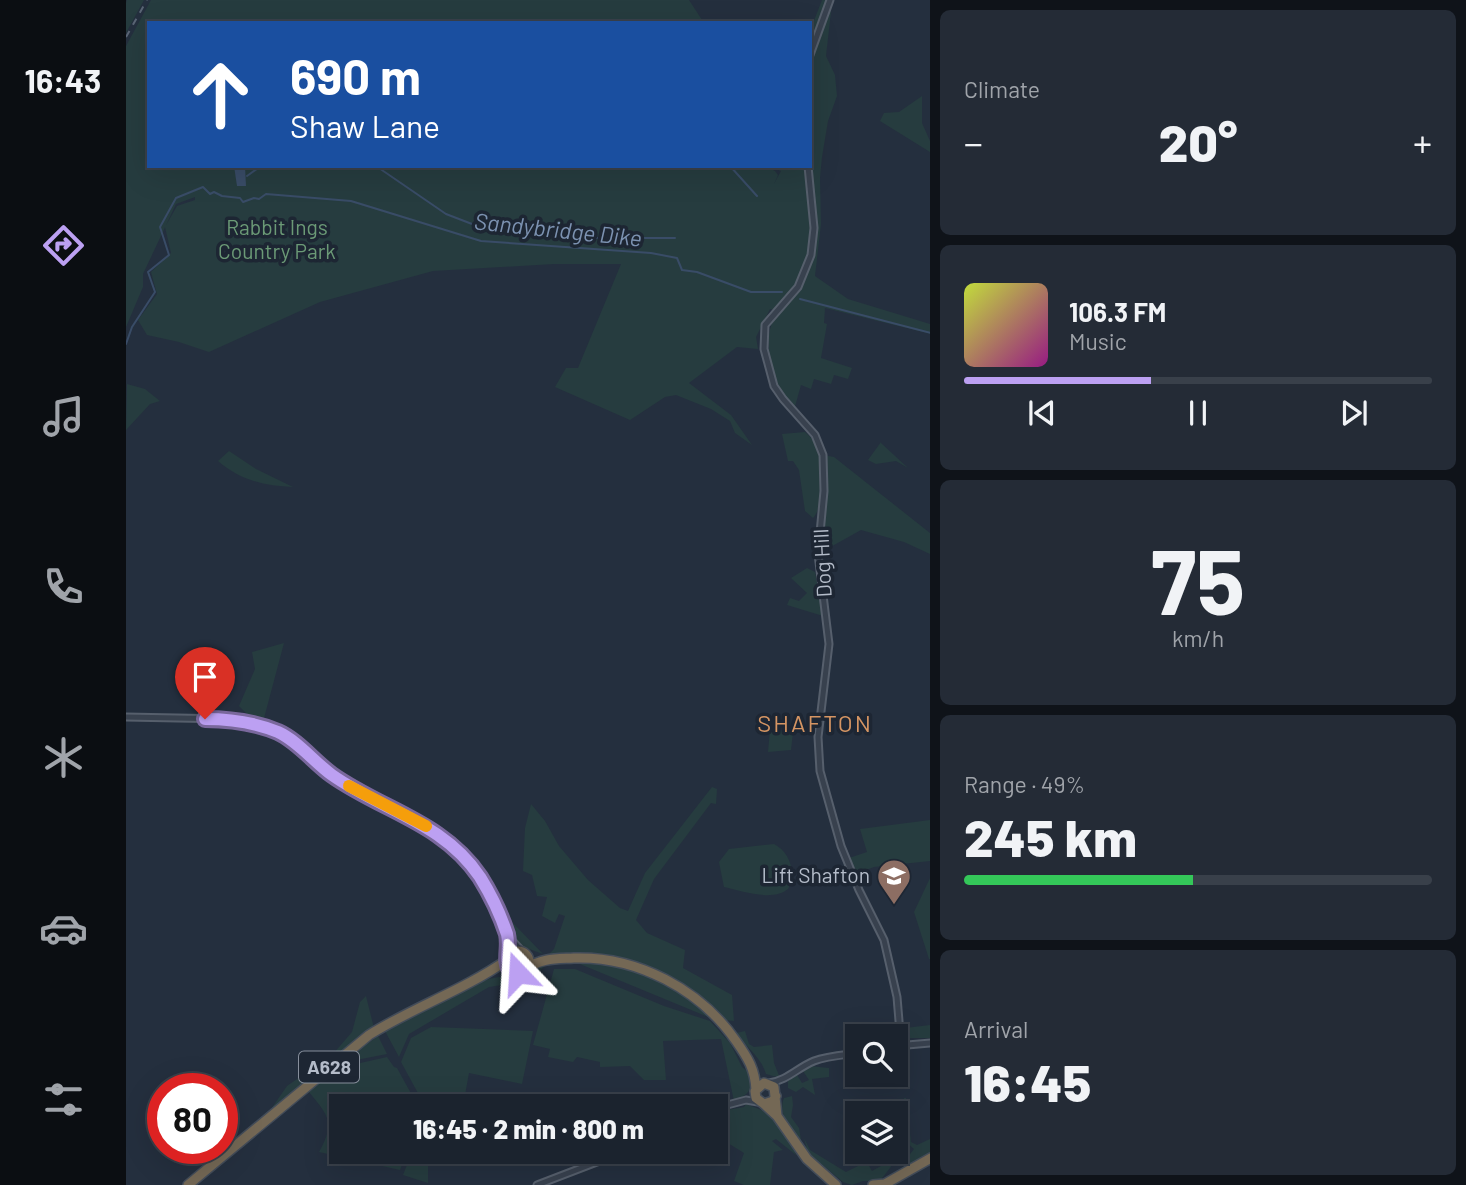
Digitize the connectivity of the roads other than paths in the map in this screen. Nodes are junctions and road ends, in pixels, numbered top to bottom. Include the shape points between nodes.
1 (830, 0) edge
2 (812, 50) edge
3 (808, 168) edge
4 (126, 717) edge
5 (507, 935) junction
6 (523, 951) junction
7 (507, 958) junction
8 (550, 959) junction
9 (528, 968) junction
10 (518, 973) junction
11 (486, 974) junction
12 (898, 1024) edge
13 (930, 1043) edge
14 (908, 1045) edge
15 (845, 1055) edge
16 (756, 1076) junction
17 (783, 1080) junction
18 (767, 1083) junction
19 (756, 1090) junction
20 (776, 1095) junction
21 (746, 1100) junction
22 (762, 1103) junction
23 (728, 1105) edge
24 (777, 1116) junction
25 (930, 1157) edge
26 (592, 1164) edge
27 (885, 1184) edge
28 (188, 1185) edge
29 (537, 1185) edge
30 (836, 1185) edge
31 (873, 1185) edge

1 - 2 street
3 - 12 street, Dog Hill via 814,228 811,255 798,287 765,325 763,340 774,386 816,435 823,455 818,554 828,624 818,737 820,771 841,846 884,940 897,997
4 - 5 street via 229,719 280,733 348,785 456,847 482,880
5 - 6 street
5 - 7 street
6 - 7 highway, A628 via 513,951
6 - 8 highway, A628
6 - 9 highway via 530,961
7 - 10 highway via 510,970
7 - 11 highway, A628
8 - 9 highway, A628
8 - 16 highway, A628 via 611,961 668,980 724,1025
9 - 10 highway, A628
10 - 11 highway, A628
11 - 28 highway, A628 via 369,1035
13 - 14 street
15 - 17 street via 810,1062
16 - 18 highway, A628
16 - 19 highway, A628
17 - 18 street
17 - 20 street
18 - 19 highway
18 - 20 highway, A628
19 - 21 street
19 - 22 highway, A628
20 - 22 highway via 770,1103
20 - 24 highway
21 - 22 street
21 - 23 street
22 - 24 highway, A628
24 - 30 highway, A628 via 807,1159
25 - 27 highway
26 - 29 street
27 - 31 highway

